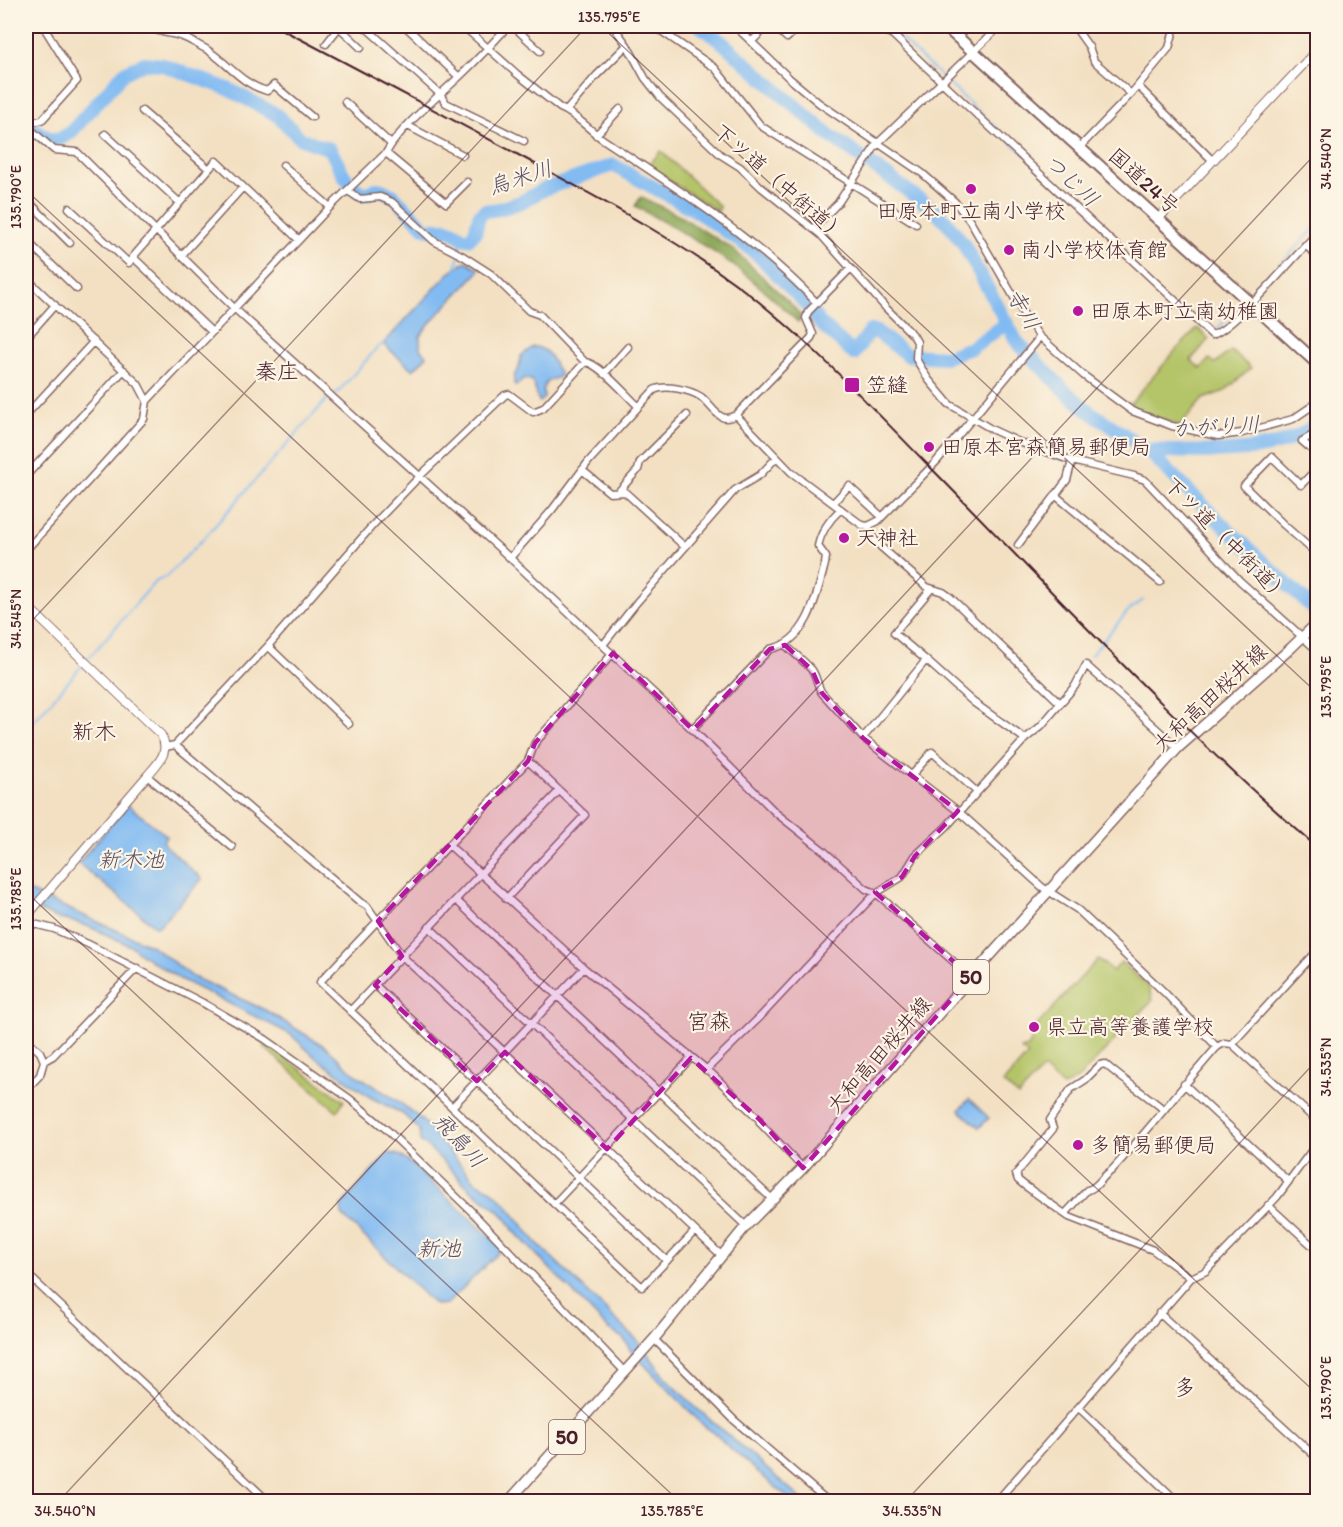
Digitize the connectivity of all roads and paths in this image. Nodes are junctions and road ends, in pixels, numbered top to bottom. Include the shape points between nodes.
1 (43, 26) edge
2 (150, 26) edge
3 (177, 26) edge
4 (340, 26) edge
5 (364, 26) edge
6 (405, 26) edge
7 (463, 26) edge
8 (508, 26) edge
9 (513, 26) edge
10 (613, 26) edge
11 (654, 26) edge
12 (735, 26) edge
13 (768, 26) edge
14 (774, 26) edge
15 (799, 26) edge
16 (877, 26) edge
17 (945, 26) edge
18 (1000, 26) edge
19 (1074, 26) edge
20 (1175, 26) edge
21 (763, 28) edge
22 (180, 36) junction
23 (752, 42) junction
24 (326, 44) dead end
25 (627, 45) junction
26 (361, 48) dead end
27 (488, 49) junction
28 (1317, 49) edge
29 (540, 51) dead end
30 (974, 52) junction
31 (459, 77) junction
32 (943, 79) junction
33 (1138, 86) junction
34 (440, 94) junction
35 (1131, 94) junction
36 (345, 102) dead end
37 (620, 109) dead end
38 (567, 110) junction
39 (142, 111) dead end
40 (312, 117) dead end
41 (27, 124) edge
42 (408, 126) junction
43 (105, 134) dead end
44 (596, 135) junction
45 (26, 136) edge
46 (524, 141) dead end
47 (391, 144) junction
48 (877, 145) junction
49 (1079, 148) junction
50 (387, 153) junction
51 (463, 155) dead end
52 (1213, 161) junction
53 (283, 165) dead end
54 (209, 169) junction
55 (467, 182) dead end
56 (852, 182) junction
57 (243, 187) junction
58 (351, 188) junction
59 (26, 199) edge
60 (179, 202) junction
61 (330, 207) junction
62 (69, 208) dead end
63 (1157, 220) junction
64 (916, 224) dead end
65 (813, 229) junction
66 (154, 230) junction
67 (1317, 232) edge
68 (26, 240) edge
69 (299, 240) junction
70 (70, 243) dead end
71 (1305, 245) junction
72 (181, 256) junction
73 (1317, 256) edge
74 (133, 257) junction
75 (850, 269) junction
76 (26, 278) edge
77 (77, 289) dead end
78 (816, 302) junction
79 (1251, 303) junction
80 (55, 305) junction
81 (235, 309) junction
82 (212, 332) junction
83 (26, 338) edge
84 (1038, 339) junction
85 (94, 341) junction
86 (628, 347) dead end
87 (585, 362) junction
88 (1317, 364) edge
89 (124, 370) junction
90 (604, 374) junction
91 (147, 401) junction
92 (1317, 402) edge
93 (638, 406) junction
94 (26, 415) edge
95 (687, 415) dead end
96 (736, 415) junction
97 (971, 418) junction
98 (1317, 432) edge
99 (1317, 455) edge
100 (776, 458) junction
101 (1072, 461) junction
102 (1317, 466) edge
103 (582, 470) junction
104 (26, 476) edge
105 (420, 476) junction
106 (619, 491) junction
107 (1055, 495) junction
108 (833, 503) junction
109 (841, 509) junction
110 (882, 517) junction
111 (868, 526) junction
112 (1018, 545) dead end
113 (685, 547) junction
114 (26, 550) edge
115 (1317, 555) edge
116 (510, 558) junction
117 (1160, 582) dead end
118 (931, 589) junction
119 (26, 605) edge
120 (1317, 622) edge
121 (1304, 636) junction
122 (603, 645) junction
123 (785, 645) junction
124 (268, 646) junction
125 (1317, 651) edge
126 (613, 653) junction
127 (926, 660) junction
128 (1059, 702) junction
129 (349, 723) dead end
130 (692, 729) junction
131 (863, 738) junction
132 (1025, 739) junction
133 (175, 745) junction
134 (165, 747) junction
135 (1178, 748) junction
136 (528, 761) junction
137 (912, 775) junction
138 (147, 776) junction
139 (559, 791) junction
140 (977, 792) junction
141 (958, 812) junction
142 (449, 845) junction
143 (232, 847) dead end
144 (480, 874) junction
145 (1049, 890) junction
146 (876, 893) junction
147 (506, 898) junction
148 (456, 900) junction
149 (26, 920) edge
150 (378, 921) junction
151 (429, 927) junction
152 (1317, 950) edge
153 (402, 956) junction
154 (136, 968) junction
155 (584, 968) junction
156 (971, 977) junction
157 (375, 985) junction
158 (557, 997) junction
159 (350, 1011) junction
160 (532, 1023) junction
161 (26, 1039) edge
162 (1232, 1044) junction
163 (1217, 1047) junction
164 (505, 1052) junction
165 (691, 1058) junction
166 (44, 1061) junction
167 (706, 1070) junction
168 (477, 1081) junction
169 (1184, 1084) junction
170 (26, 1090) edge
171 (659, 1093) junction
172 (452, 1107) junction
173 (1163, 1109) junction
174 (633, 1120) junction
175 (1317, 1122) edge
176 (1317, 1142) edge
177 (607, 1149) junction
178 (803, 1168) junction
179 (579, 1178) junction
180 (1288, 1181) junction
181 (773, 1200) junction
182 (554, 1204) junction
183 (1268, 1205) junction
184 (1065, 1214) junction
185 (746, 1226) junction
186 (694, 1232) junction
187 (1317, 1251) edge
188 (721, 1256) junction
189 (667, 1261) junction
190 (26, 1273) edge
191 (1191, 1278) junction
192 (1159, 1313) junction
193 (652, 1340) junction
194 (626, 1369) junction
195 (1079, 1408) junction
196 (1317, 1459) edge
197 (269, 1502) edge
198 (508, 1502) edge
199 (829, 1502) edge
200 (996, 1502) edge
201 (1178, 1502) edge

1 - 41 street via 77,81 42,120
2 - 22 street via 157,32
3 - 22 street
4 - 24 street
4 - 26 street
5 - 34 street
6 - 31 street
7 - 27 street
8 - 27 street
9 - 29 street
10 - 25 street, 下ツ道（中街道）
11 - 56 street via 715,68 761,126
12 - 23 street
13 - 21 street
14 - 15 street via 787,38
16 - 32 street
17 - 30 highway, 国道24号
18 - 30 street
19 - 35 street via 1094,61
20 - 33 street via 1169,48
21 - 23 street
22 - 40 street via 207,50 245,82 267,91 274,85
23 - 48 street via 789,78
25 - 38 street
25 - 65 street, 下ツ道（中街道） via 660,97 721,155
27 - 31 street
27 - 38 street
28 - 52 street
30 - 32 street
30 - 49 highway, 国道24号
31 - 34 street
32 - 48 street
32 - 79 street via 1212,335 1219,334
33 - 35 street
33 - 52 street
34 - 42 street
34 - 46 street via 446,103
35 - 49 street
36 - 47 street
37 - 44 street
38 - 44 street
39 - 54 street
41 - 45 street
41 - 66 street via 54,150 77,152
42 - 47 street
42 - 51 street
43 - 60 street
44 - 78 street via 736,230
47 - 50 street
48 - 56 street
48 - 84 street via 922,173 955,202
49 - 63 highway, 国道24号
50 - 55 street via 446,203
50 - 58 street
52 - 63 street
53 - 61 street
54 - 57 street via 216,161
54 - 60 street
56 - 64 street
56 - 65 street
57 - 69 street
57 - 72 street
58 - 61 street
58 - 87 street via 364,200 380,197 392,202 434,241 491,274 529,311 540,315
59 - 70 street
60 - 66 street
61 - 69 street
62 - 74 street via 129,263
63 - 79 highway, 国道24号
65 - 75 street, 下ツ道（中街道）
66 - 72 street
66 - 74 street
67 - 71 street
68 - 77 street
69 - 81 street
71 - 73 street
71 - 79 street
72 - 81 street
74 - 82 street
75 - 78 street
75 - 97 street, 下ツ道（中街道） via 913,335 917,342 915,359 928,379 949,404
76 - 80 street
78 - 96 street via 806,318 811,338
79 - 88 highway, 国道24号
80 - 83 street
80 - 85 street
81 - 82 street
81 - 105 street
82 - 91 street
84 - 92 street via 1132,411 1172,426 1218,436 1242,433 1293,419
84 - 97 street
85 - 89 street
85 - 94 street
86 - 90 street
87 - 90 street
87 - 105 street via 538,411 532,412 505,395
89 - 91 street
89 - 104 street
90 - 93 street
91 - 114 street via 144,419
93 - 96 street via 654,390 665,387 702,397 722,417
93 - 103 street
95 - 106 street via 640,462 638,470
96 - 100 street
97 - 101 street, 下ツ道（中街道） via 1019,442
97 - 110 street via 921,479
98 - 99 street via 1302,441
100 - 108 street
100 - 113 street via 760,475 735,490
101 - 107 street via 1067,480
101 - 121 street, 下ツ道（中街道） via 1145,480 1240,581
102 - 115 street via 1301,485 1272,457 1244,486
103 - 106 street via 610,493
103 - 116 street
105 - 116 street
105 - 124 street
106 - 113 street via 625,492
107 - 112 street
107 - 117 street
108 - 109 street
108 - 110 street via 849,486
109 - 111 street
109 - 123 street via 819,538 818,546 826,557 810,613
110 - 111 street
111 - 118 street via 880,547
113 - 122 street
116 - 122 street
118 - 127 street via 894,633
118 - 128 street via 943,592 955,602
119 - 134 street via 161,735
120 - 121 main road, 大和高田桜井線 / 50
121 - 125 street, 下ツ道（中街道）
121 - 135 main road, 大和高田桜井線 / 50
122 - 126 street
123 - 130 street via 770,649
123 - 131 street via 812,670 817,687
124 - 129 street
124 - 133 street
126 - 130 street
126 - 136 street via 535,743
127 - 131 street
127 - 132 street via 973,702
128 - 132 street
128 - 135 street via 1075,686 1086,665
130 - 146 street via 776,813 866,889
131 - 137 street
132 - 140 street
133 - 134 street
133 - 150 street via 367,906
134 - 138 street via 164,755
135 - 145 main road, 大和高田桜井線 / 50
136 - 139 street
136 - 142 street
137 - 140 street via 932,752
137 - 141 street
138 - 143 street
138 - 149 street
139 - 144 street
139 - 147 street via 585,815
140 - 141 street
141 - 145 street
141 - 146 street via 915,856 902,877
142 - 144 street
142 - 150 street
144 - 147 street
144 - 148 street
145 - 156 main road, 大和高田桜井線 / 50
145 - 163 street via 1078,910
146 - 156 street
146 - 167 street
147 - 155 street
148 - 151 street
148 - 158 street
149 - 154 street
150 - 153 street
150 - 159 street via 320,982
151 - 153 street
151 - 160 street
152 - 162 street
153 - 157 street
153 - 164 street
154 - 166 street via 97,1012
154 - 194 street via 265,1039 387,1130
155 - 158 street
155 - 165 street
156 - 178 main road, 大和高田桜井線 / 50
157 - 159 street
157 - 168 street
158 - 160 street
158 - 171 street
159 - 172 street
160 - 164 street
160 - 174 street
161 - 166 street
162 - 163 street
162 - 175 street
163 - 169 street
164 - 168 street
164 - 177 street
165 - 167 street
165 - 171 street
166 - 170 street via 40,1075
167 - 178 street via 759,1119
168 - 172 street
168 - 179 street
169 - 173 street
169 - 180 street
171 - 174 street
171 - 181 street
172 - 182 street
173 - 184 street via 1111,1171
173 - 184 street via 1104,1064 1071,1089 1050,1120 1053,1129 1016,1174 1024,1185
174 - 177 street
174 - 185 street
176 - 180 street
177 - 179 street
177 - 186 street
178 - 181 main road, 大和高田桜井線 / 50
179 - 182 street
179 - 189 street
180 - 183 street
181 - 185 main road, 大和高田桜井線 / 50
182 - 189 street via 642,1287
183 - 187 street
183 - 191 street via 1206,1271
184 - 191 street via 1153,1250
185 - 188 main road, 大和高田桜井線 / 50
186 - 188 street
186 - 189 street
188 - 193 main road, 大和高田桜井線 / 50
190 - 197 street
191 - 192 street
192 - 195 street
192 - 196 street
193 - 194 main road, 大和高田桜井線 / 50
193 - 199 street via 734,1420
194 - 198 main road, 大和高田桜井線 / 50
195 - 200 street
195 - 201 street

